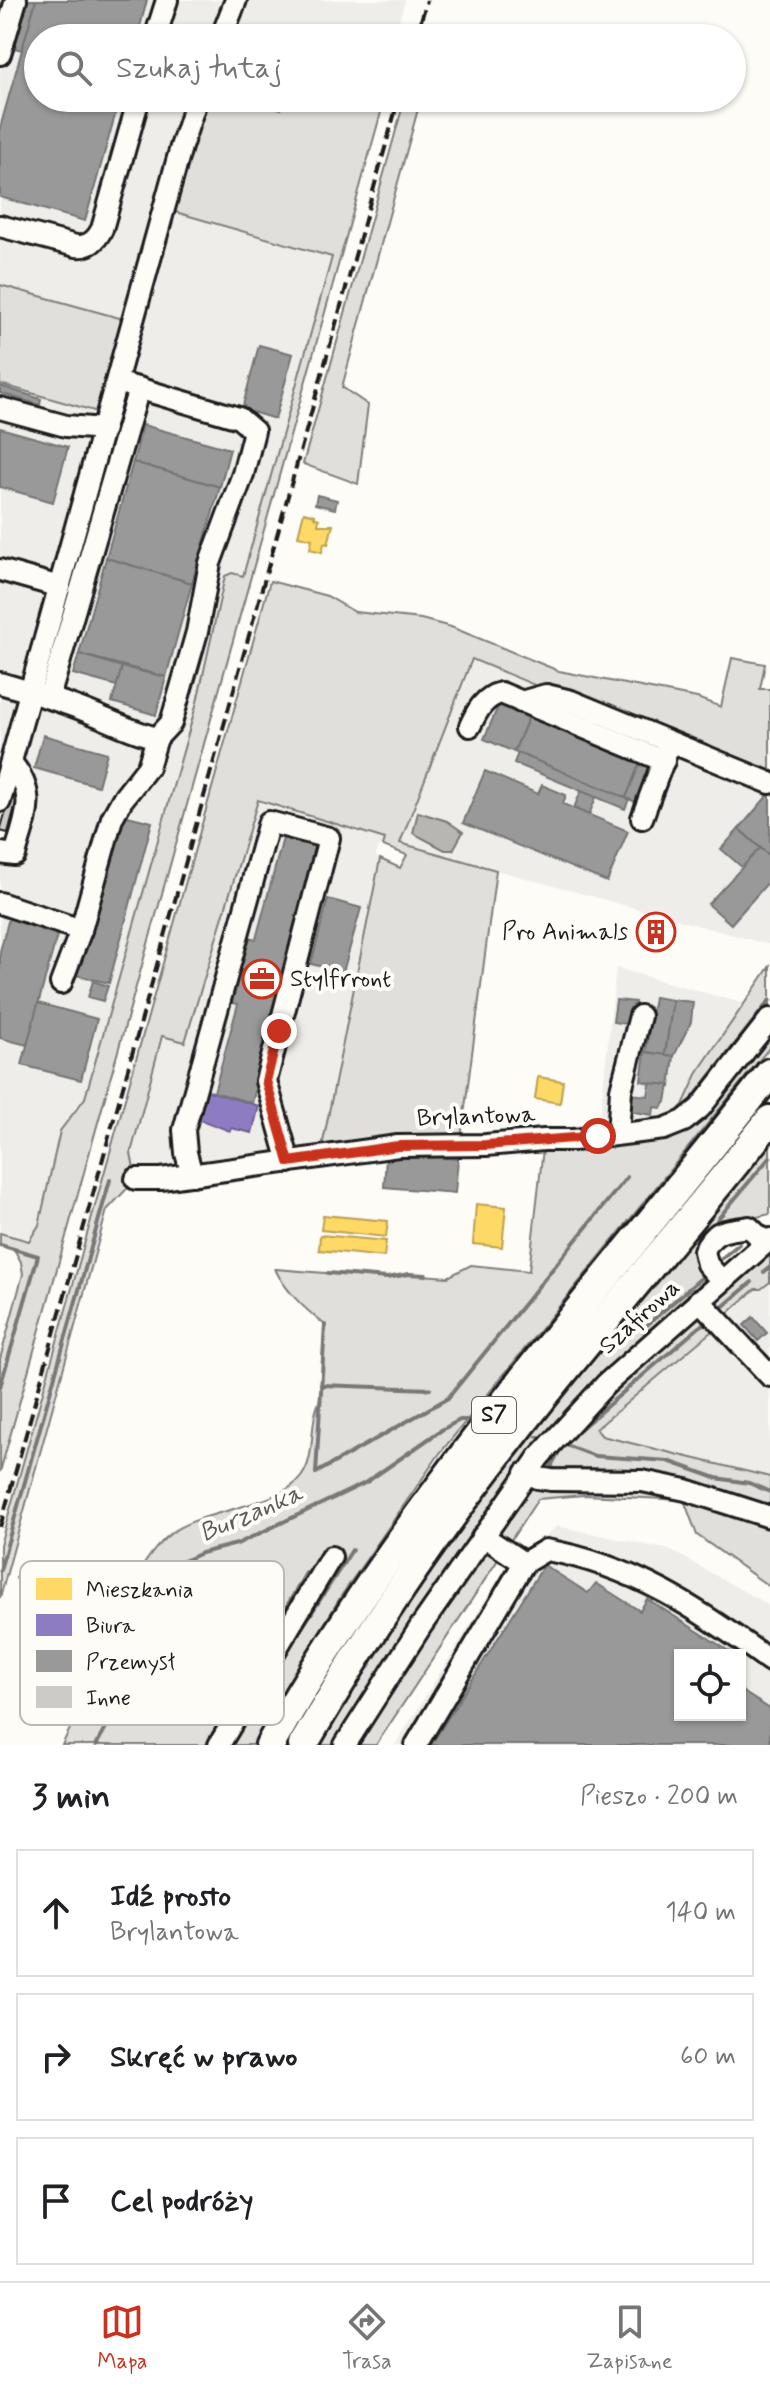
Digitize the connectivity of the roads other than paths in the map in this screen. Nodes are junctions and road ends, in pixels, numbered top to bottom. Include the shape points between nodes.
1 (16, 0) edge
2 (167, 0) edge
3 (236, 0) edge
4 (159, 24) edge
5 (227, 24) edge
6 (0, 54) edge
7 (135, 112) edge
8 (192, 112) edge
9 (0, 226) edge
10 (117, 382) junction
11 (139, 388) junction
12 (0, 408) edge
13 (104, 429) junction
14 (0, 570) edge
15 (60, 587) junction
16 (0, 683) edge
17 (40, 695) junction
18 (521, 702) junction
19 (470, 726) dead end
20 (157, 738) junction
21 (671, 741) junction
22 (664, 761) junction
23 (11, 762) junction
24 (770, 783) edge
25 (0, 801) edge
26 (642, 818) dead end
27 (0, 853) edge
28 (0, 903) edge
29 (81, 930) junction
30 (61, 983) dead end
31 (640, 1016) dead end
32 (770, 1019) edge
33 (770, 1073) edge
34 (770, 1120) edge
35 (618, 1134) junction
36 (289, 1162) junction
37 (192, 1175) junction
38 (136, 1179) dead end
39 (768, 1240) edge
40 (721, 1280) junction
41 (699, 1300) junction
42 (770, 1376) edge
43 (526, 1473) junction
44 (770, 1517) edge
45 (483, 1536) junction
46 (331, 1557) dead end
47 (524, 1563) junction
48 (284, 1636) edge
49 (770, 1661) edge
50 (284, 1722) edge
51 (231, 1725) edge
52 (282, 1725) edge
53 (219, 1745) edge
54 (270, 1745) edge
55 (303, 1745) edge
56 (345, 1745) edge
57 (416, 1745) edge

1 - 6 street
2 - 4 street
3 - 5 street
7 - 9 street via 97,239 76,246
8 - 10 street
10 - 11 street
10 - 13 street
11 - 17 street
11 - 20 street via 239,418 254,431 210,563 171,723
12 - 13 street via 66,426
13 - 15 street
14 - 15 street
15 - 17 street
16 - 17 street
17 - 20 street
17 - 23 street
18 - 19 street via 501,693 492,695
18 - 21 street via 557,697
18 - 22 street
20 - 29 street via 148,767 112,818
21 - 22 street
21 - 24 street
22 - 26 street
23 - 25 street
23 - 27 street via 25,781 29,798 15,855
28 - 29 street
29 - 30 street
31 - 35 street via 621,1090
32 - 35 street, Brylantowa via 692,1116 664,1129
33 - 50 highway, S7 via 443,1481 342,1625
34 - 55 highway, S7 via 476,1483 392,1602
35 - 36 street, Brylantowa via 494,1145 398,1146
36 - 37 street, Brylantowa
36 - 37 street via 266,1081 329,838 269,822 184,1130
37 - 38 street, Brylantowa
39 - 40 street, Szafirowa
39 - 40 street via 749,1227 710,1237 704,1251 707,1264
40 - 41 street, Szafirowa
41 - 42 street
41 - 43 street, Szafirowa via 606,1384
43 - 44 street via 551,1480 652,1483
43 - 45 street, Szafirowa
45 - 47 street
45 - 56 street, Szafirowa
46 - 48 street
47 - 49 street via 546,1550 578,1555 649,1582
47 - 57 street
51 - 53 street
52 - 54 highway, S7

